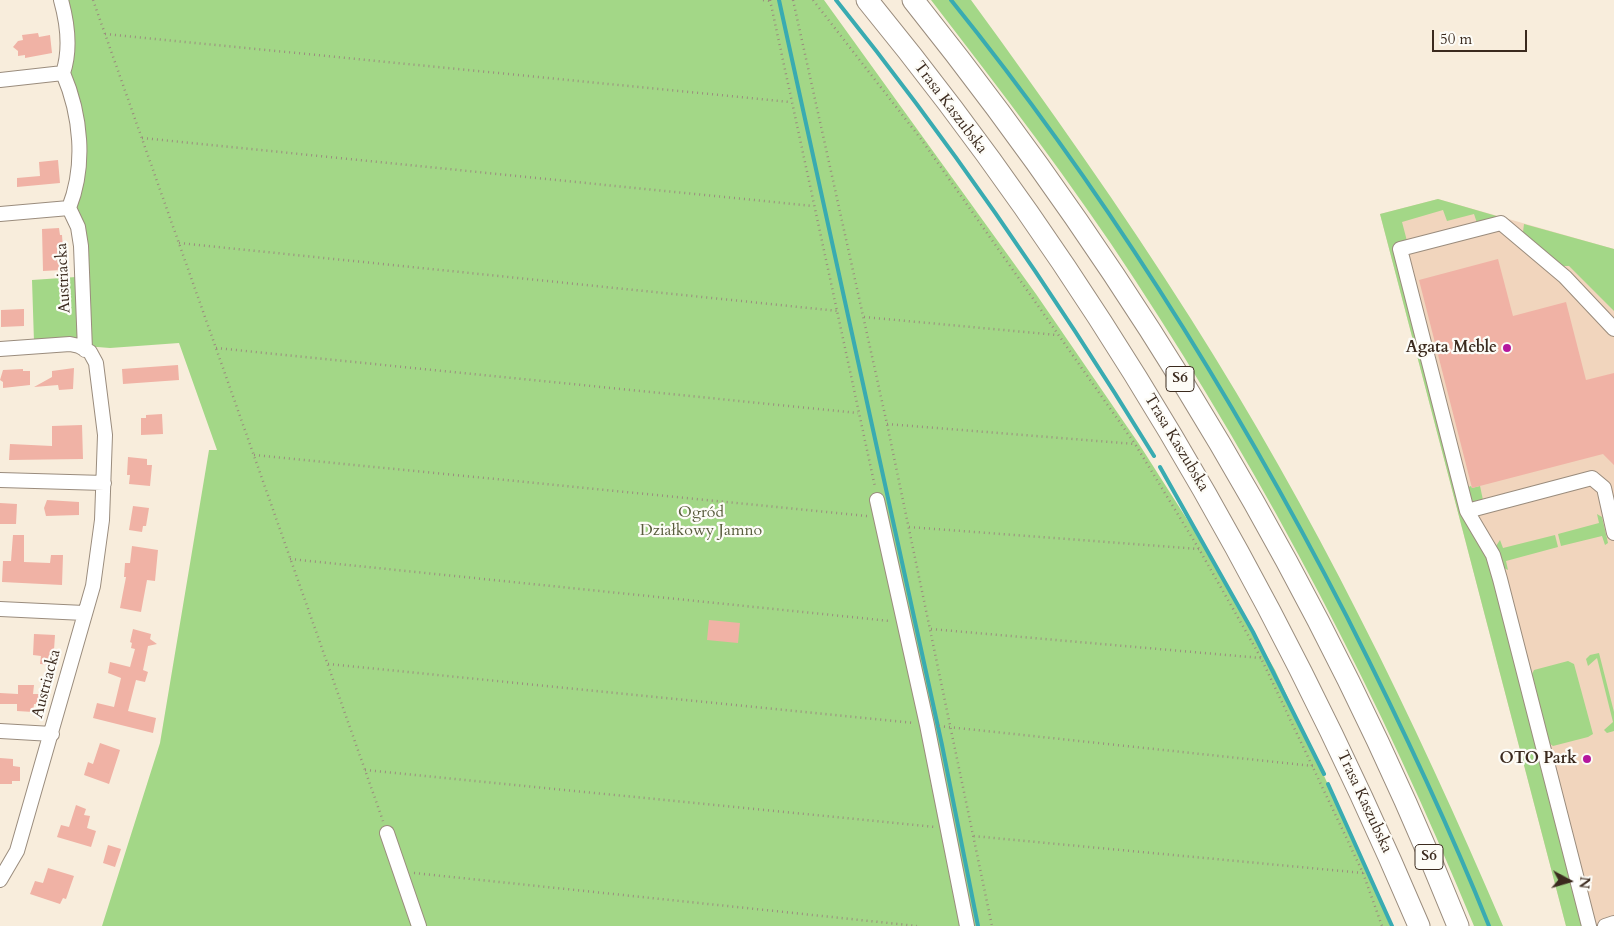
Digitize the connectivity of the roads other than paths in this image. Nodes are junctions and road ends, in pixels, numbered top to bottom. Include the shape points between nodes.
1 (61, 0) edge
2 (867, 0) edge
3 (913, 0) edge
4 (63, 73) junction
5 (0, 80) edge
6 (68, 208) junction
7 (0, 214) edge
8 (1614, 329) edge
9 (0, 349) edge
10 (85, 350) junction
11 (0, 480) edge
12 (104, 483) junction
13 (878, 500) road end
14 (1610, 504) edge
15 (1467, 511) junction
16 (1614, 533) edge
17 (0, 609) edge
18 (84, 613) junction
19 (0, 731) edge
20 (52, 734) junction
21 (387, 833) road end
22 (0, 880) edge
23 (1614, 924) edge
24 (420, 926) edge
25 (967, 926) edge
26 (1419, 926) edge
27 (1458, 926) edge
28 (1589, 926) edge
29 (1605, 926) edge

1 - 4 street via 68,41 68,59
2 - 26 highway, Trasa Kaszubska / S6 via 941,94 1044,235 1195,475 1310,688
3 - 27 highway, S6 via 968,68 1067,206 1154,337 1218,443 1329,644 1388,766
4 - 5 street
4 - 6 street via 78,119 79,179
6 - 7 street
6 - 10 street, Austriacka via 78,227 81,246
8 - 15 street via 1564,277 1501,223 1400,249
9 - 10 street via 70,344
10 - 12 street, Austriacka via 96,363 105,435
11 - 12 street
12 - 18 street, Austriacka via 93,586
13 - 25 street
14 - 15 street via 1604,488 1592,478
14 - 16 street
15 - 28 street via 1493,555
17 - 18 street
18 - 20 street, Austriacka
19 - 20 street, Austriacka
20 - 22 street, Austriacka via 17,851
21 - 24 street
23 - 29 street

